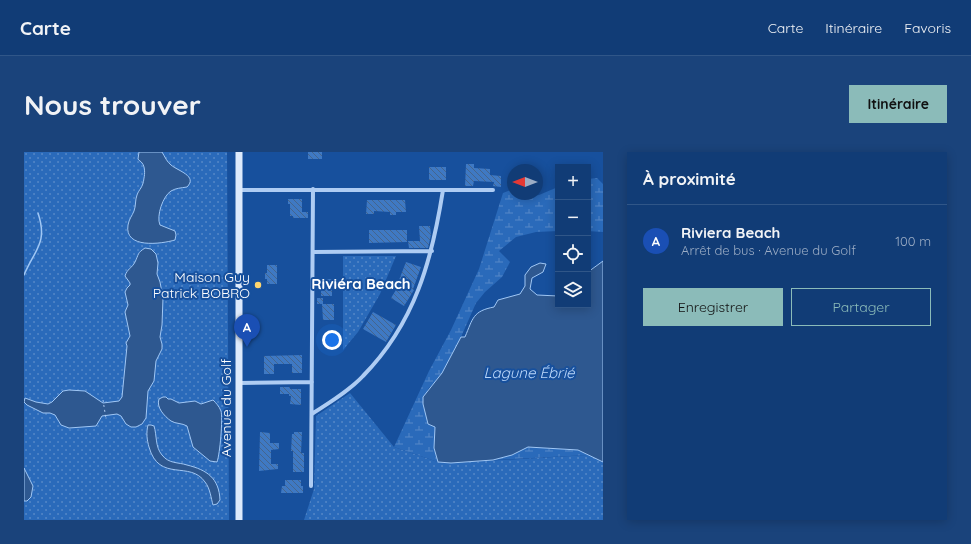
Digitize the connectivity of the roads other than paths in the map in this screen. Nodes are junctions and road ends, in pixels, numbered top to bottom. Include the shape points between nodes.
1 (239, 152) edge
2 (313, 189) junction
3 (239, 190) junction
4 (444, 190) junction
5 (493, 190) dead end
6 (432, 251) junction
7 (313, 252) junction
8 (312, 382) junction
9 (239, 383) junction
10 (312, 414) junction
11 (311, 486) dead end
12 (239, 520) edge

1 - 3 main road, Avenue du Golf
2 - 3 street
2 - 4 street
2 - 7 street
3 - 9 main road, Avenue du Golf
4 - 5 street
4 - 6 street
6 - 7 street
6 - 10 street via 416,297 393,340 363,377
7 - 8 street
8 - 9 street
8 - 10 street
9 - 12 main road, Avenue du Golf
10 - 11 street

